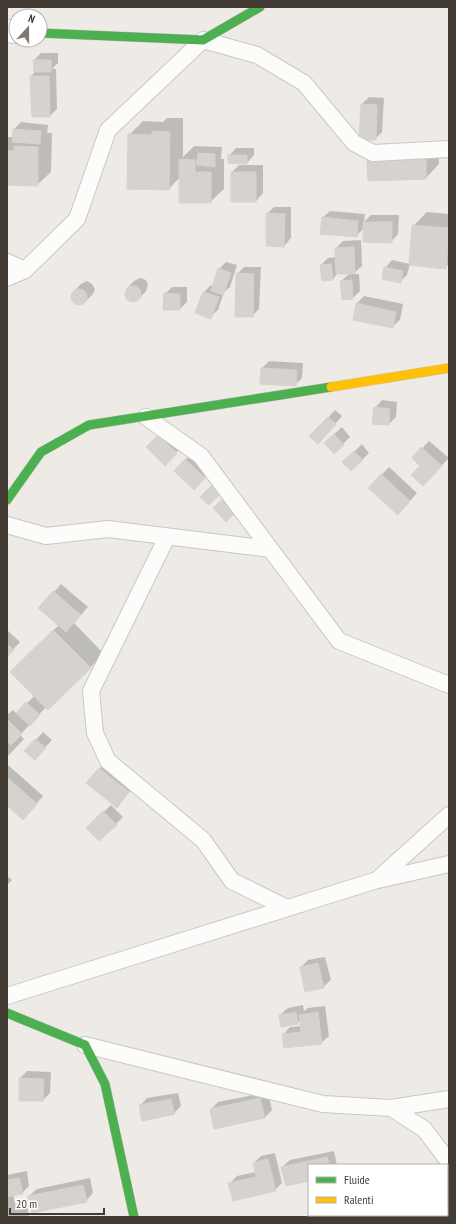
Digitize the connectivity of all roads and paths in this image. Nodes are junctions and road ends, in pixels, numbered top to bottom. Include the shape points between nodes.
1 (260, 7) edge
2 (48, 33) edge
3 (203, 40) junction
4 (449, 149) edge
5 (7, 262) edge
6 (25, 270) junction
7 (7, 278) edge
8 (449, 368) edge
9 (146, 416) junction
10 (7, 500) edge
11 (7, 525) edge
12 (167, 537) junction
13 (270, 549) junction
14 (449, 685) edge
15 (449, 815) edge
16 (449, 864) edge
17 (377, 880) junction
18 (287, 908) junction
19 (7, 996) edge
20 (7, 1013) edge
21 (85, 1045) junction
22 (449, 1099) edge
23 (391, 1108) junction
24 (449, 1162) edge
25 (134, 1217) edge

1 - 3 street
2 - 3 street
3 - 4 lane via 257,55 304,83 354,143 373,153
3 - 6 lane via 108,130 77,219
5 - 6 lane
6 - 7 lane
8 - 9 street
9 - 10 street via 89,425 41,452
9 - 13 lane via 201,456
11 - 12 lane via 46,536 108,529
12 - 13 lane
12 - 18 lane via 91,691 95,732 108,760 203,840 232,881
13 - 14 lane via 338,641
15 - 17 lane
16 - 17 lane
17 - 18 lane
18 - 19 lane
20 - 21 street
21 - 23 lane via 323,1104
21 - 25 street via 105,1084
22 - 23 lane
23 - 24 lane via 424,1129

